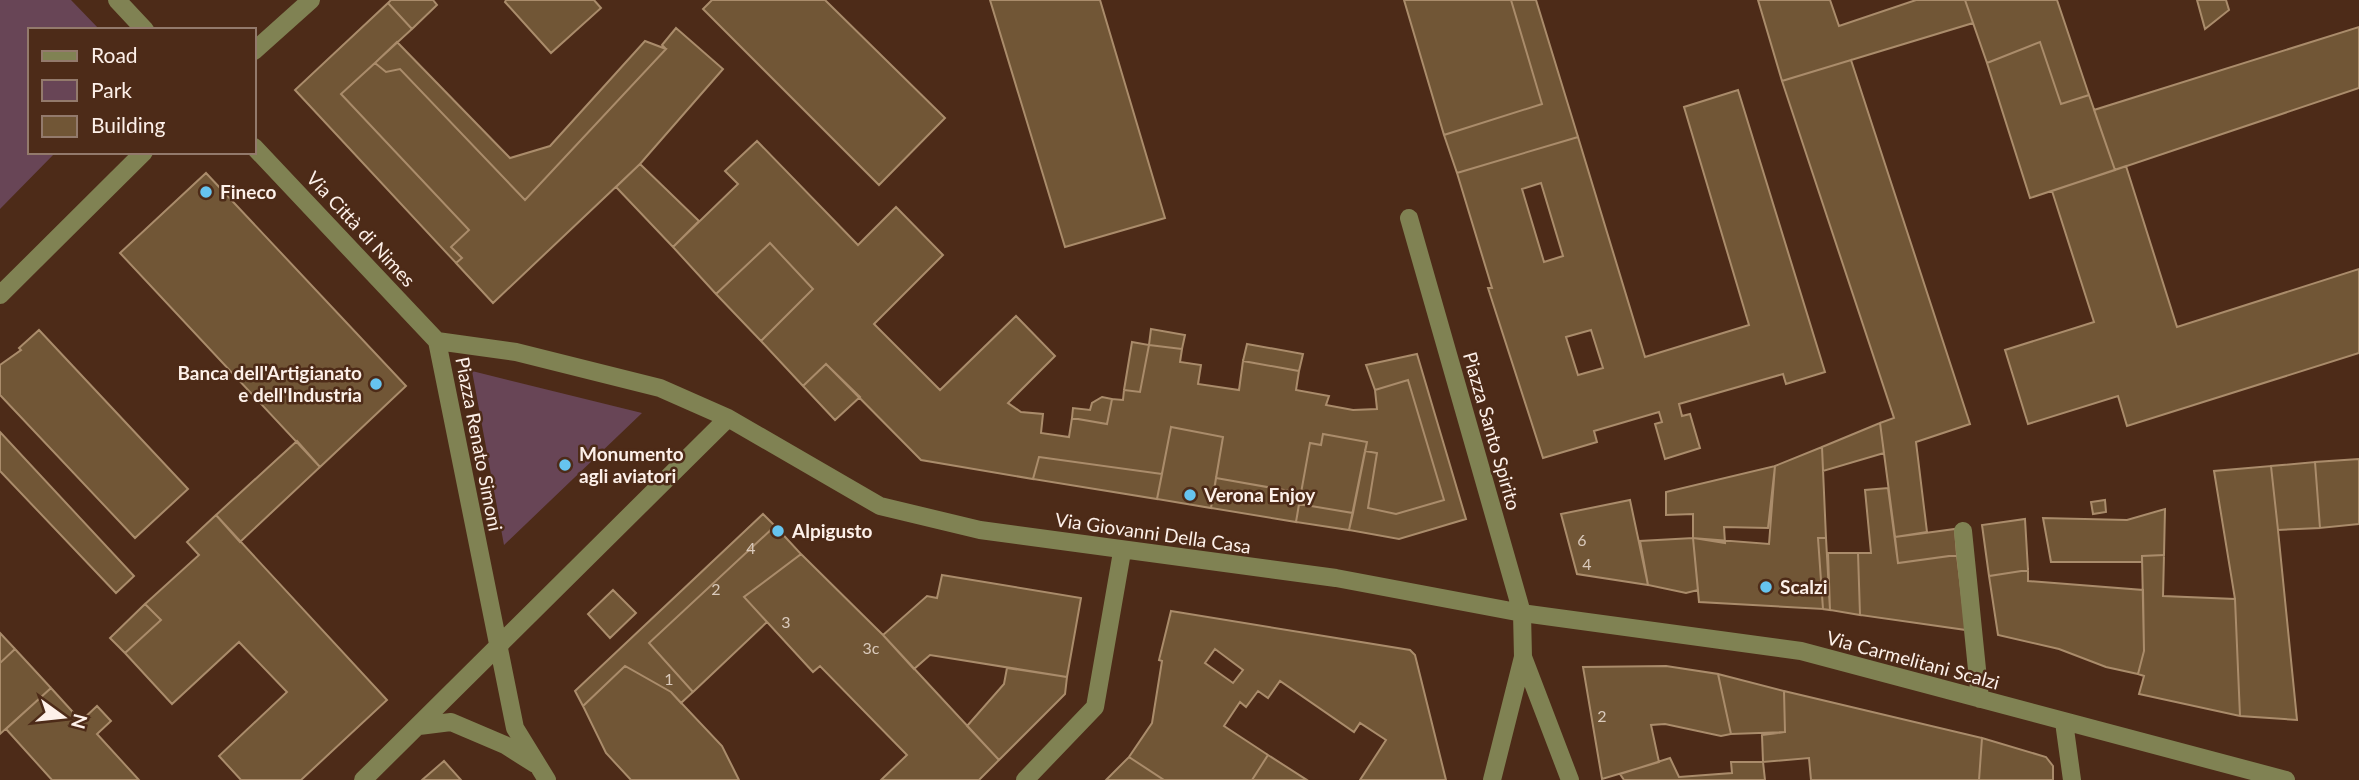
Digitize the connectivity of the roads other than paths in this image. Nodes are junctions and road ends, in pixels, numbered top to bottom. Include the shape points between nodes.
1 (117, 0) edge
2 (311, 0) edge
3 (143, 28) edge
4 (256, 49) edge
5 (256, 148) edge
6 (143, 154) edge
7 (1409, 218) dead end
8 (0, 295) edge
9 (437, 341) junction
10 (728, 418) junction
11 (791, 457) joint
12 (1963, 531) dead end
13 (1122, 552) junction
14 (1522, 613) junction
15 (496, 647) junction
16 (1523, 657) junction
17 (1980, 699) junction
18 (2064, 722) junction
19 (419, 726) junction
20 (542, 773) edge
21 (363, 780) edge
22 (1025, 780) edge
23 (1492, 780) edge
24 (1570, 780) edge
25 (2072, 780) edge
26 (2286, 780) edge

1 - 3 street
2 - 4 street
5 - 9 street, Via Città di Nimes
6 - 8 street
7 - 14 street, Piazza Santo Spirito
9 - 10 street, Piazza Renato Simoni via 516,352 660,388
9 - 15 street, Piazza Renato Simoni
10 - 11 street, Piazza Renato Simoni
10 - 15 street
11 - 13 street, Via Giovanni Della Casa via 880,506 980,530
12 - 17 street
13 - 14 street, Via Giovanni Della Casa via 1336,578
13 - 22 street via 1095,707
14 - 16 street, Piazza Santo Spirito
14 - 17 street, Via Carmelitani Scalzi via 1801,652
15 - 19 street
15 - 20 street, Piazza Renato Simoni via 515,728
16 - 23 street, Piazza Santo Spirito
16 - 24 street, Piazza Santo Spirito
17 - 18 street, Via Carmelitani Scalzi
18 - 25 street
18 - 26 street, Via Carmelitani Scalzi
19 - 20 street via 451,722 505,745
19 - 21 street

